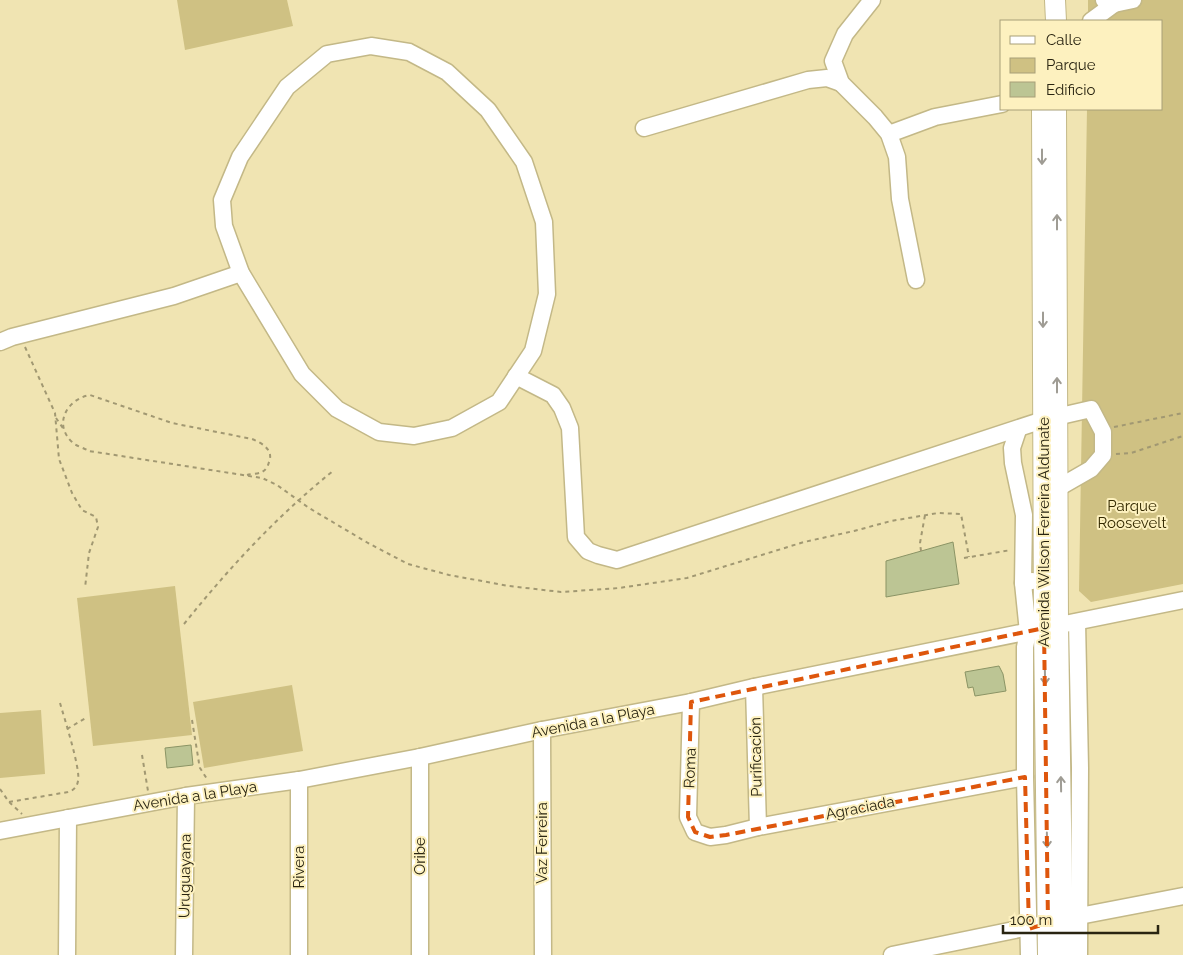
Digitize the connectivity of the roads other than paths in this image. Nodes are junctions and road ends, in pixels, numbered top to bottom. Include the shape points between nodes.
1 (872, 0) edge
2 (1042, 0) edge
3 (1055, 0) edge
4 (1133, 0) edge
5 (1109, 2) edge
6 (1042, 20) edge
7 (1056, 20) edge
8 (1092, 20) edge
9 (840, 83) junction
10 (1000, 104) edge
11 (1042, 110) edge
12 (1056, 110) edge
13 (644, 128) dead end
14 (889, 134) junction
15 (242, 273) junction
16 (916, 280) dead end
17 (0, 342) edge
18 (516, 376) junction
19 (1050, 419) junction
20 (1018, 430) junction
21 (1058, 488) junction
22 (1044, 579) junction
23 (1023, 583) junction
24 (1180, 604) edge
25 (1052, 627) junction
26 (754, 687) junction
27 (691, 702) junction
28 (542, 730) junction
29 (420, 757) junction
30 (1025, 778) junction
31 (299, 780) junction
32 (186, 796) junction
33 (68, 818) junction
34 (758, 827) junction
35 (0, 831) edge
36 (695, 832) joint
37 (1183, 896) edge
38 (1054, 922) junction
39 (68, 955) edge
40 (184, 955) edge
41 (299, 955) edge
42 (420, 955) edge
43 (542, 955) edge
44 (892, 955) edge
45 (1029, 955) edge
46 (1048, 955) edge
47 (1062, 955) edge
48 (1079, 955) edge

1 - 9 street via 846,34 833,61
2 - 6 main road
3 - 7 main road
4 - 5 street
5 - 8 street
9 - 13 street via 827,78 808,80
9 - 14 street
10 - 14 street via 935,117
11 -> 19 main road, Avenida Wilson Ferreira Aldunate
19 -> 12 main road, Avenida Wilson Ferreira Aldunate
14 - 16 street via 897,157 900,199
15 - 17 street via 174,296
15 - 18 street via 302,374 337,408 379,432 414,436 452,428 499,402
15 - 18 street via 224,226 222,200 240,157 287,88 327,54 371,46 409,52 447,72 488,110 524,162 544,222 547,294 533,351
18 - 20 street via 553,395 562,408 570,428 576,536 588,550 617,560
19 - 20 street
19 - 21 main road, Avenida Wilson Ferreira Aldunate
19 - 21 street via 1091,409 1103,432 1103,455 1091,469
19 - 22 main road, Avenida Wilson Ferreira Aldunate
20 - 23 street via 1012,448 1024,515
21 - 25 main road, Avenida Wilson Ferreira Aldunate
22 - 23 street
22 - 25 main road, Avenida Wilson Ferreira Aldunate
23 - 25 street
24 - 25 street, Avenida a la Playa via 1106,614
25 - 26 street, Avenida a la Playa
25 - 30 street, Avenida Wilson Ferreira Aldunate via 1025,647
25 - 38 main road, Avenida Wilson Ferreira Aldunate
25 - 38 street, Avenida Wilson Ferreira Aldunate via 1080,768
26 - 27 street, Avenida a la Playa
26 - 34 street, Purificación
27 - 28 street, Avenida a la Playa
27 - 36 street, Roma via 688,817
28 - 29 street, Avenida a la Playa
28 - 43 street, Vaz Ferreira
29 - 31 street, Avenida a la Playa
29 - 42 street, Oribe
30 - 34 street, Agraciada
30 - 38 street, Avenida Wilson Ferreira Aldunate
31 - 32 street, Avenida a la Playa
31 - 41 street, Rivera
32 - 33 street, Avenida a la Playa
32 - 40 street, Uruguayana
33 - 35 street, Avenida a la Playa
33 - 39 street
34 - 36 street, Agraciada via 726,835 710,836
37 - 38 street
38 - 44 street
38 - 45 street, Avenida Wilson Ferreira Aldunate
38 - 46 main road, Avenida Wilson Ferreira Aldunate
38 - 47 main road, Avenida Wilson Ferreira Aldunate
38 - 48 street, Avenida Wilson Ferreira Aldunate

